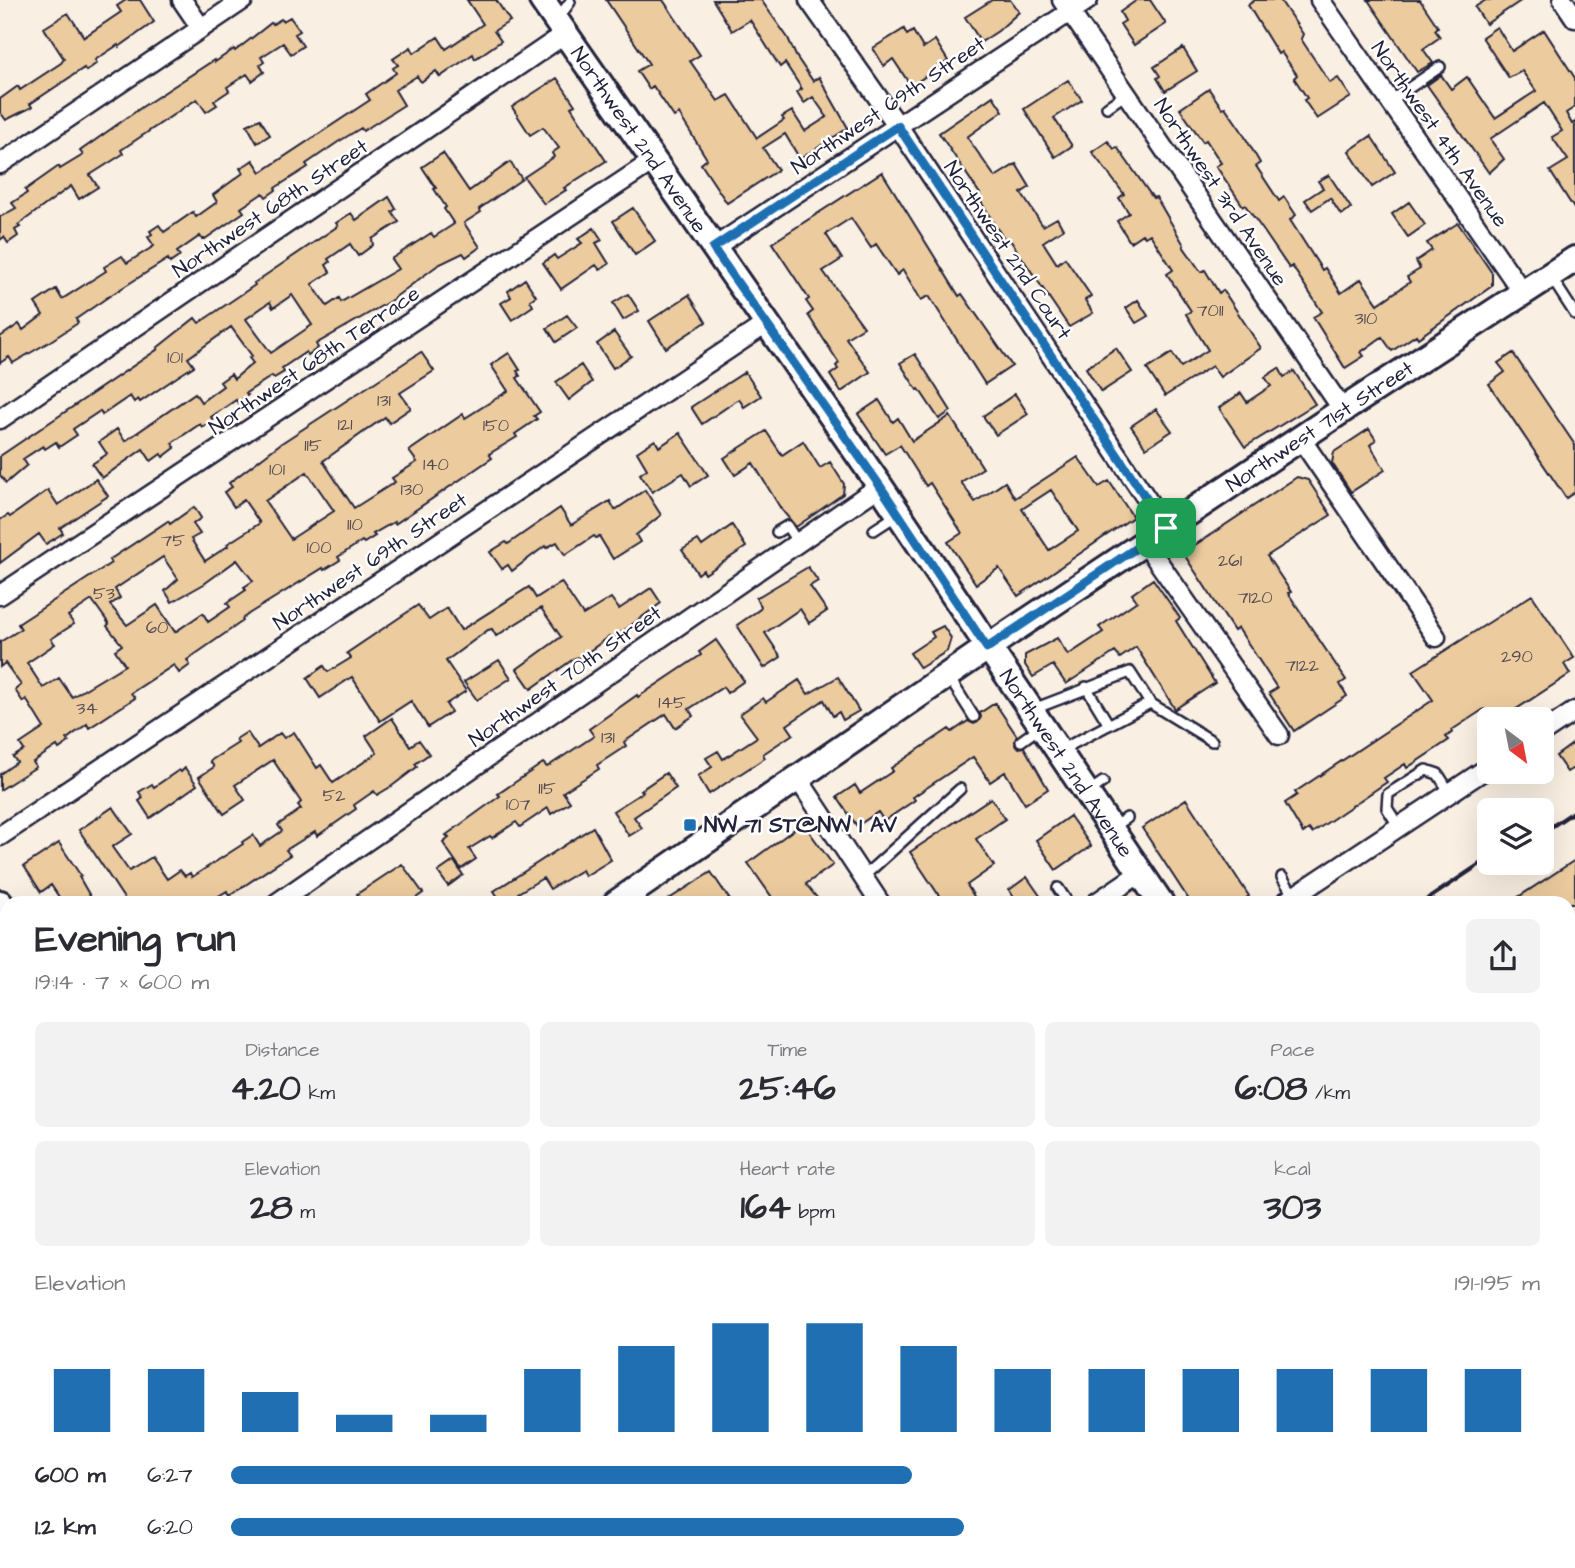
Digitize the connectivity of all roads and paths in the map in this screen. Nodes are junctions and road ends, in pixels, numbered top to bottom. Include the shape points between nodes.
1 (182, 0) edge
2 (243, 0) edge
3 (542, 0) edge
4 (809, 0) edge
5 (1088, 0) edge
6 (1320, 0) edge
7 (1563, 0) edge
8 (1066, 6) edge
9 (1575, 18) edge
10 (564, 19) junction
11 (201, 28) junction
12 (1440, 67) dead end
13 (1126, 94) junction
14 (1390, 101) junction
15 (1107, 107) dead end
16 (898, 126) junction
17 (653, 161) junction
18 (0, 164) edge
19 (713, 248) junction
20 (1565, 268) edge
21 (1523, 293) junction
22 (1575, 314) edge
23 (766, 324) junction
24 (1343, 410) junction
25 (0, 419) edge
26 (1301, 439) junction
27 (880, 486) junction
28 (899, 514) junction
29 (1166, 528) junction
30 (874, 530) dead end
31 (777, 532) dead end
32 (1145, 542) junction
33 (798, 543) junction
34 (0, 595) edge
35 (1436, 638) dead end
36 (987, 648) junction
37 (947, 675) junction
38 (1086, 687) junction
39 (1150, 703) junction
40 (1575, 711) edge
41 (974, 717) dead end
42 (1035, 719) junction
43 (1109, 725) junction
44 (1554, 725) edge
45 (1279, 735) dead end
46 (1021, 741) dead end
47 (1212, 741) dead end
48 (1058, 752) junction
49 (1477, 775) edge
50 (797, 777) junction
51 (960, 789) dead end
52 (1450, 793) junction
53 (1399, 827) junction
54 (0, 836) edge
55 (1140, 873) junction
56 (863, 877) junction
57 (1282, 877) dead end
58 (1058, 888) dead end
59 (287, 896) edge
60 (629, 896) edge
61 (875, 896) edge
62 (1063, 896) edge
63 (1106, 896) edge
64 (1156, 896) edge
65 (1288, 896) edge
66 (1295, 896) edge

1 - 11 street
2 - 11 street
3 - 10 street, Northwest 2nd Avenue
4 - 16 street, Northwest 2nd Court
5 - 8 street, Northwest 69th Street
6 - 14 street, Northwest 4th Avenue
7 - 9 street
8 - 13 street, Northwest 3rd Avenue
8 - 16 street, Northwest 69th Street
10 - 17 street, Northwest 2nd Avenue
10 - 25 street, Northwest 68th Street
11 - 18 street
12 - 14 lane
13 - 15 lane
13 - 24 street, Northwest 3rd Avenue
14 - 21 street, Northwest 4th Avenue
16 - 19 street, Northwest 69th Street
16 - 29 street, Northwest 2nd Court
17 - 19 street, Northwest 2nd Avenue
17 - 34 street, Northwest 68th Terrace
19 - 23 street, Northwest 2nd Avenue
20 - 21 street, Northwest 71st Street
20 - 22 lane
21 - 24 street, Northwest 71st Street
23 - 27 street, Northwest 2nd Avenue
23 - 54 street, Northwest 69th Street
24 - 26 street, Northwest 71st Street
26 - 29 street, Northwest 71st Street
26 - 35 street
27 - 28 street, Northwest 2nd Avenue
27 - 33 street, Northwest 70th Street
28 - 30 lane
28 - 36 street, Northwest 2nd Avenue
29 - 32 street, Northwest 71st Street
31 - 33 lane via 787,526
32 - 36 street, Northwest 71st Street
32 - 45 street
33 - 59 street, Northwest 70th Street
36 - 37 street, Northwest 71st Street
36 - 42 street, Northwest 2nd Avenue
37 - 41 lane
37 - 50 street, Northwest 71st Street
38 - 39 lane via 1130,672
38 - 42 lane
38 - 43 lane
39 - 43 lane
39 - 47 lane
40 - 44 street
42 - 46 lane
42 - 48 street, Northwest 2nd Avenue
43 - 48 lane
48 - 55 street, Northwest 2nd Avenue via 1095,788 1119,824
49 - 52 street
50 - 56 street
50 - 60 street, Northwest 71st Street
51 - 56 lane
52 - 53 street
52 - 53 lane via 1438,774 1426,770 1388,794 1387,808
53 - 66 street
55 - 63 street
55 - 64 street, Northwest 2nd Avenue
56 - 61 street
57 - 65 lane
58 - 62 lane

